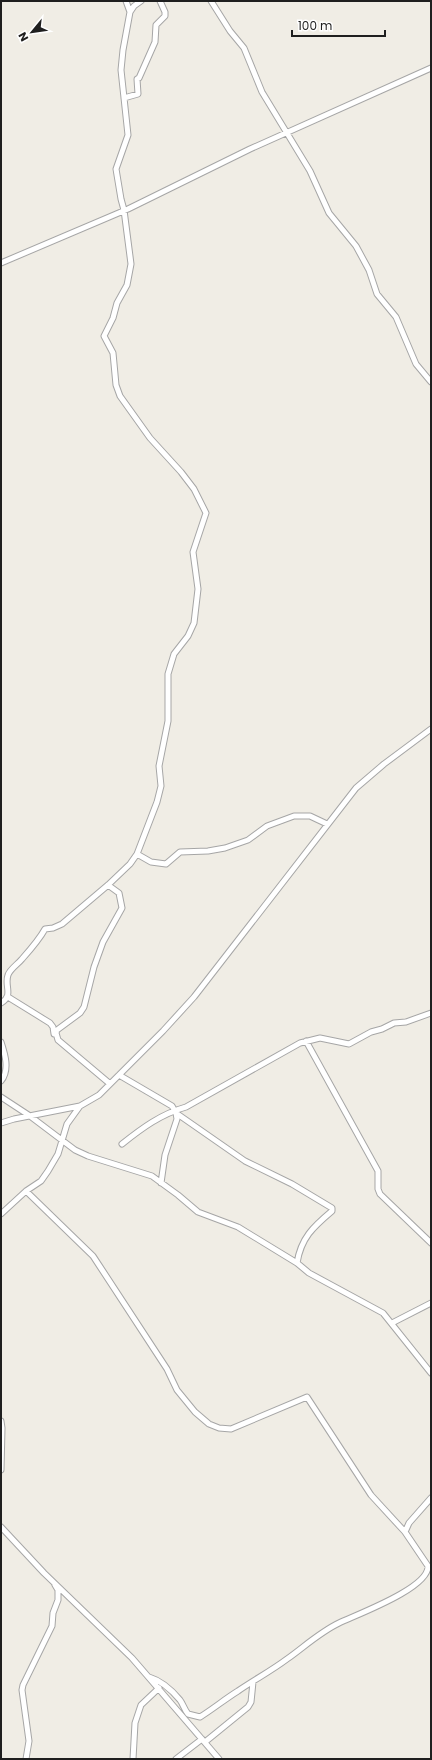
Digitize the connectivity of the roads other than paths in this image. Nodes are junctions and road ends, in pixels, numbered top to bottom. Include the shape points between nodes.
1 (126, 1) edge
2 (141, 1) edge
3 (160, 1) edge
4 (211, 1) edge
5 (130, 12) junction
6 (431, 68) edge
7 (124, 98) junction
8 (286, 134) junction
9 (124, 210) junction
10 (1, 263) edge
11 (431, 382) edge
12 (431, 729) edge
13 (327, 824) junction
14 (137, 854) junction
15 (108, 885) junction
16 (8, 997) junction
17 (1, 1003) edge
18 (431, 1013) edge
19 (56, 1037) junction
20 (306, 1041) junction
21 (1, 1042) edge
22 (118, 1075) junction
23 (1, 1081) edge
24 (109, 1083) junction
25 (1, 1097) edge
26 (80, 1106) junction
27 (176, 1112) junction
28 (30, 1116) junction
29 (1, 1123) edge
30 (62, 1142) junction
31 (122, 1144) dead end
32 (161, 1183) junction
33 (26, 1191) junction
34 (1, 1214) edge
35 (431, 1243) edge
36 (297, 1263) junction
37 (431, 1303) edge
38 (392, 1323) junction
39 (431, 1372) edge
40 (1, 1421) edge
41 (1, 1470) edge
42 (431, 1498) edge
43 (1, 1527) edge
44 (405, 1532) junction
45 (53, 1582) junction
46 (149, 1677) junction
47 (253, 1682) junction
48 (159, 1688) junction
49 (203, 1740) junction
50 (26, 1759) edge
51 (133, 1759) edge
52 (176, 1759) edge
53 (219, 1759) edge

1 - 5 street
2 - 5 street
3 - 7 street via 165,16 156,25 154,42 137,79 138,94
4 - 8 street via 244,48 262,92
5 - 7 street via 123,50
6 - 8 street
7 - 9 street via 128,135 116,169
8 - 9 street
8 - 11 street via 310,171 329,213 356,246 369,270 377,294 396,317 416,364
9 - 10 street
9 - 14 street via 130,273 104,336 112,353 116,386 140,424 186,478 206,513 193,552 198,589 194,623 188,636 174,654 168,674 168,720 159,766 160,794
12 - 13 street via 368,777
13 - 14 street via 310,816 294,816 267,826 248,840 225,848 180,852 166,864 151,862
13 - 22 street via 194,997
14 - 15 street
15 - 16 street via 62,924 45,929 7,976
15 - 19 street via 119,893 122,908 103,942 84,1007 57,1030
16 - 17 street
16 - 19 street via 50,1023
18 - 20 street via 406,1022 394,1023 349,1044 320,1038
19 - 24 street
20 - 27 street
20 - 35 street via 378,1171 380,1194
21 - 23 street via 6,1054 6,1070
22 - 24 street
22 - 27 street via 172,1106
24 - 26 street via 99,1095
25 - 28 street
26 - 28 street
26 - 30 street via 67,1124
27 - 31 street via 150,1122
27 - 32 street via 177,1119 165,1155
27 - 36 street via 245,1161 292,1184 332,1208 300,1246
28 - 29 street
28 - 30 street
30 - 32 street via 88,1156 139,1171
30 - 33 street via 48,1171
32 - 36 street via 198,1212 238,1227
33 - 34 street
33 - 44 street via 93,1256 177,1390 195,1412 209,1424 231,1429 307,1396 371,1495
36 - 38 street via 309,1273 383,1313
37 - 38 street
38 - 39 street
40 - 41 street
42 - 44 street via 409,1523
43 - 45 street
44 - 47 street via 428,1566 425,1576 412,1587 387,1601 323,1631
45 - 46 street
45 - 50 street via 58,1595 52,1626 22,1690 29,1740
46 - 47 street via 160,1680 180,1700 188,1714 200,1717
46 - 48 street
47 - 49 street via 248,1707
48 - 49 street
48 - 51 street via 141,1705 135,1723
49 - 52 street
49 - 53 street

